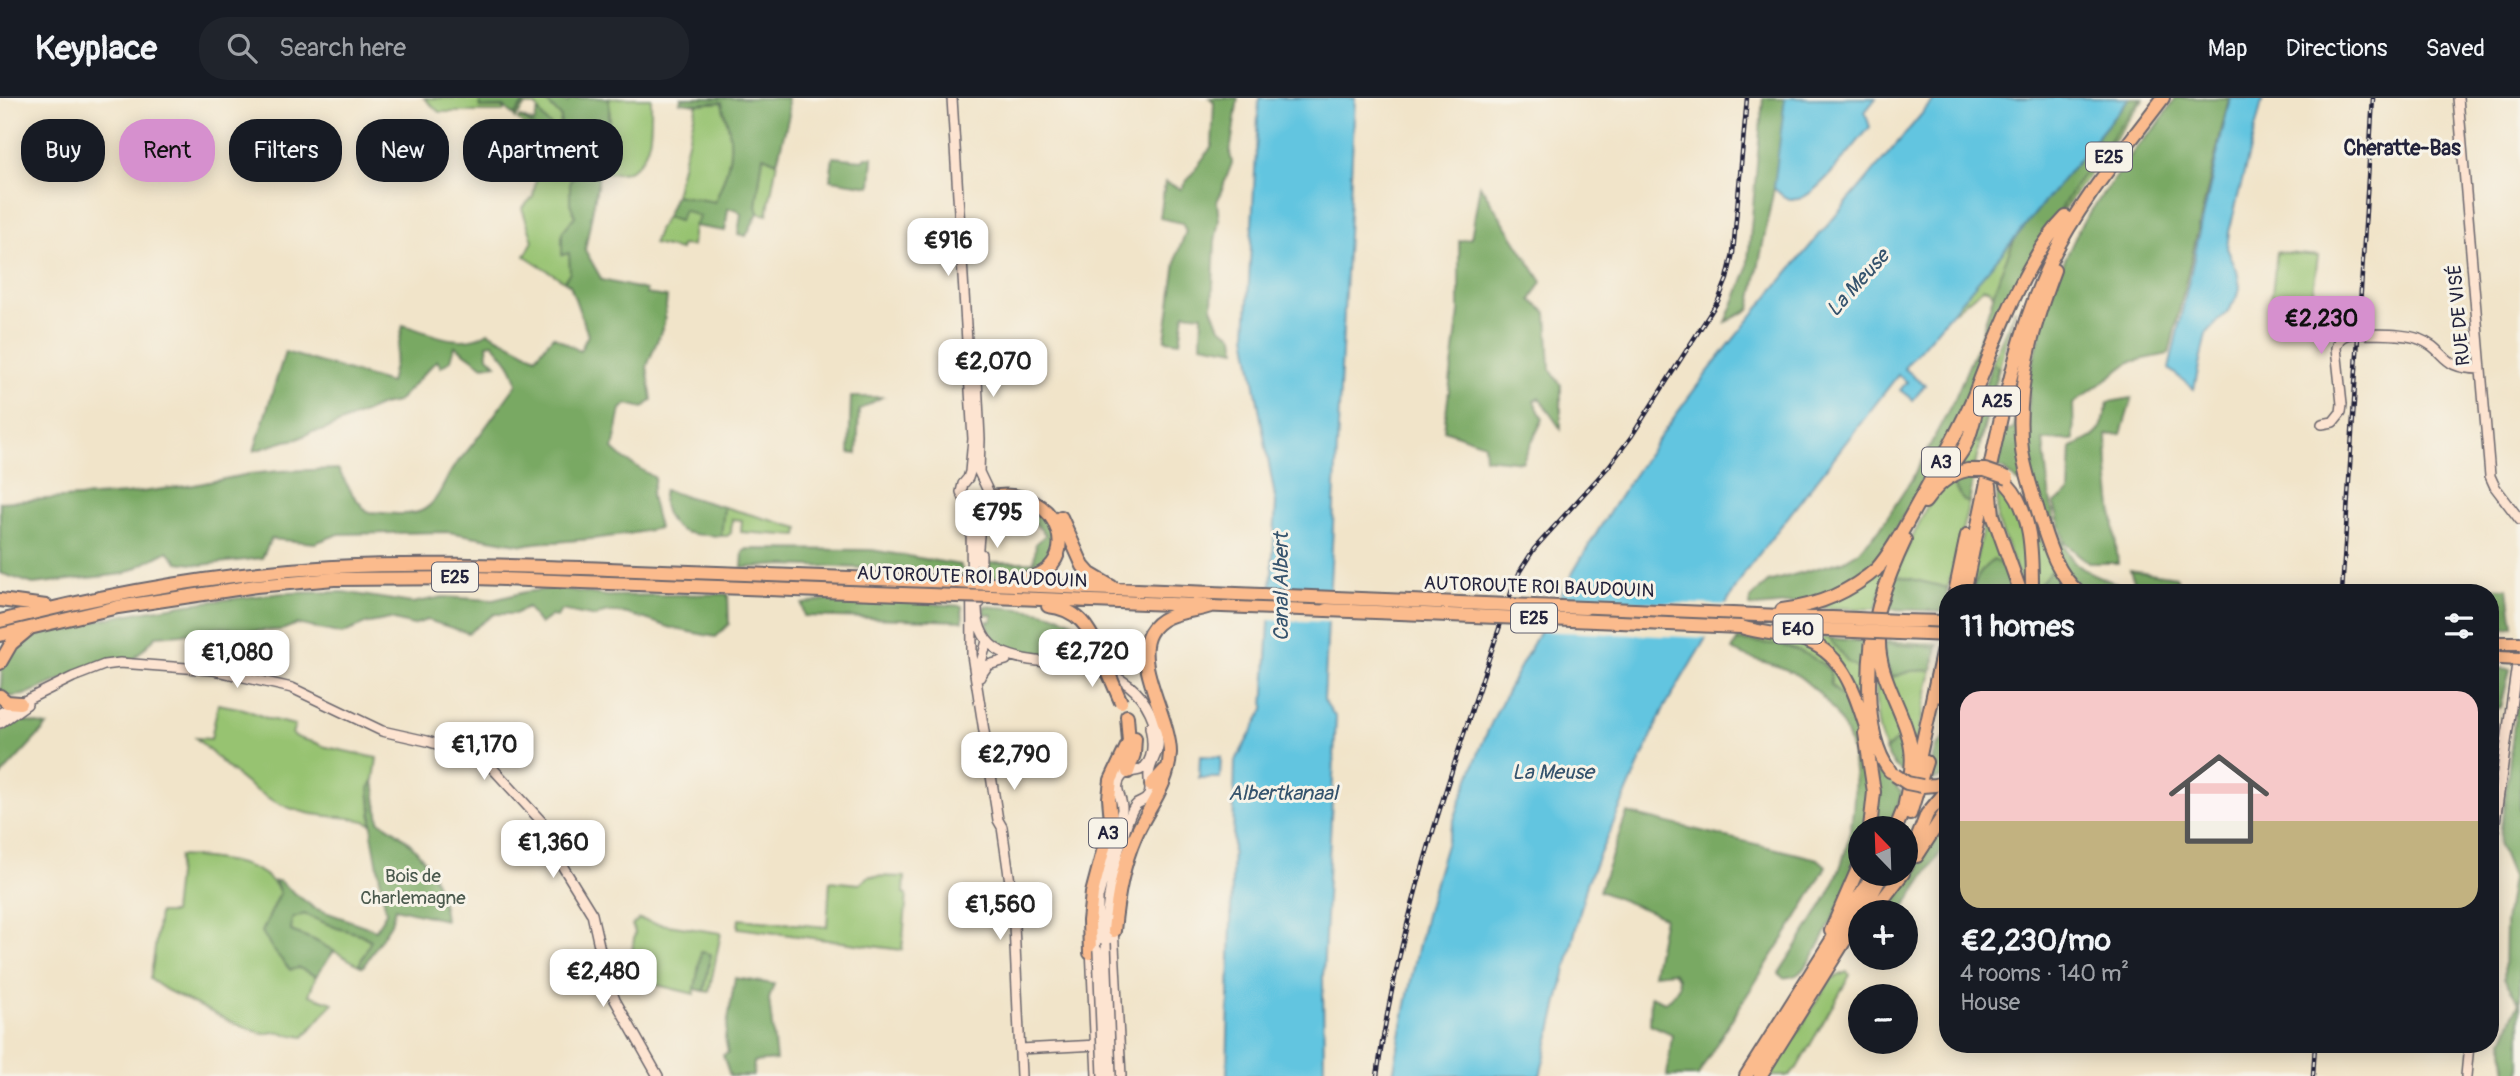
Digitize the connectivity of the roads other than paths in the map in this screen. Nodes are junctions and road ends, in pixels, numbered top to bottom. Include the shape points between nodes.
1 (952, 98) edge
2 (2153, 98) edge
3 (2163, 98) edge
4 (2458, 98) edge
5 (2069, 221) junction
6 (1994, 345) junction
7 (968, 347) junction
8 (2481, 369) junction
9 (2322, 424) dead end
10 (1996, 439) junction
11 (968, 478) junction
12 (2008, 481) junction
13 (984, 491) junction
14 (1934, 491) junction
15 (1030, 501) junction
16 (967, 502) junction
17 (989, 518) joint
18 (2520, 520) edge
19 (1907, 536) junction
20 (2048, 544) junction
21 (980, 545) junction
22 (1875, 571) junction
23 (722, 580) junction
24 (750, 581) junction
25 (990, 583) junction
26 (1957, 584) edge
27 (1966, 584) edge
28 (2018, 584) edge
29 (2032, 584) edge
30 (2071, 584) edge
31 (1886, 587) junction
32 (1115, 589) junction
33 (1022, 598) junction
34 (1212, 599) junction
35 (0, 600) edge
36 (57, 607) junction
37 (972, 607) junction
38 (0, 621) edge
39 (1744, 621) junction
40 (35, 625) junction
41 (1939, 626) edge
42 (1927, 628) junction
43 (1939, 632) edge
44 (0, 635) edge
45 (986, 642) junction
46 (2499, 642) edge
47 (2520, 643) edge
48 (2499, 658) edge
49 (2520, 659) edge
50 (1006, 660) junction
51 (0, 663) edge
52 (1058, 663) junction
53 (1939, 666) edge
54 (980, 677) junction
55 (38, 695) junction
56 (0, 696) edge
57 (20, 704) junction
58 (1939, 705) edge
59 (0, 713) edge
60 (1127, 716) junction
61 (1864, 722) junction
62 (0, 723) edge
63 (1167, 767) junction
64 (1133, 771) junction
65 (1892, 773) junction
66 (1149, 782) junction
67 (1939, 784) edge
68 (2499, 794) edge
69 (1939, 800) edge
70 (1123, 801) junction
71 (1137, 805) junction
72 (1904, 809) junction
73 (1871, 816) edge
74 (1901, 816) edge
75 (1908, 816) edge
76 (1939, 821) edge
77 (1002, 827) junction
78 (1918, 837) edge
79 (1918, 852) edge
80 (1112, 876) junction
81 (1852, 886) edge
82 (1867, 886) edge
83 (1893, 886) edge
84 (1882, 900) edge
85 (1114, 931) junction
86 (1848, 936) edge
87 (1848, 944) edge
88 (1094, 952) junction
89 (1830, 967) junction
90 (1817, 976) junction
91 (1119, 1044) junction
92 (1094, 1045) junction
93 (1020, 1049) junction
94 (2468, 1053) edge
95 (658, 1076) edge
96 (1021, 1076) edge
97 (1097, 1076) edge
98 (1103, 1076) edge
99 (1111, 1076) edge
100 (1121, 1076) edge
101 (1745, 1076) edge
102 (1760, 1076) edge
103 (2466, 1076) edge

1 - 7 street
2 - 5 highway, E25
3 - 5 highway, E25
4 - 8 street, RUE DE VISÉ
5 - 6 highway, A3 via 2055,228 2032,266
5 - 10 highway, E25 via 2026,318
5 - 20 highway via 2035,329 2022,392 2024,460
5 - 26 highway, A25 via 2036,274 2013,335
6 - 14 highway, A3 via 1970,440
6 - 22 highway, A3 via 1953,439
7 - 11 street via 973,439
7 - 13 street via 977,379
8 - 9 street via 2452,365 2420,340 2344,335 2336,348 2341,412 2333,422
8 - 18 street, RUE DE VISÉ via 2490,476
10 - 27 highway, A25
10 - 28 highway via 1991,508
11 - 13 street
11 - 16 street via 961,488
12 - 14 highway, A3, bridge via 1989,471 1968,470 1948,478
12 - 20 highway via 2025,495
12 - 29 highway via 2025,521
13 - 15 highway
13 - 16 street via 976,504
13 - 21 street
13 - 32 highway via 1032,495 1049,503 1063,521 1087,572
14 - 19 highway, A3
15 - 17 highway via 1006,504
15 - 25 highway via 1044,508 1057,524 1056,557 1031,577
16 - 37 street via 972,516
17 - 21 street
19 - 22 highway, A3
19 - 31 highway, A3
20 - 30 highway
21 - 45 street via 977,613
21 - 52 street via 980,610 987,632 1012,653
22 - 39 highway, A3 via 1828,600
23 - 24 highway, AUTOROUTE ROI BAUDOUIN / E25
23 - 36 highway, AUTOROUTE ROI BAUDOUIN / E25 via 474,565 332,567 191,582
23 - 40 highway, AUTOROUTE ROI BAUDOUIN / E25 via 334,579 188,595
24 - 25 highway, AUTOROUTE ROI BAUDOUIN / E25, bridge
24 - 33 highway, AUTOROUTE ROI BAUDOUIN / E25, bridge
25 - 32 highway, AUTOROUTE ROI BAUDOUIN / E25
31 - 65 highway, A3 via 1873,638 1870,689 1876,739
31 - 72 highway, A3 via 1879,653 1912,752
32 - 34 highway, AUTOROUTE ROI BAUDOUIN / E25
33 - 34 highway, AUTOROUTE ROI BAUDOUIN / E25
33 - 60 highway, A3, bridge via 1027,604 1072,611 1086,624
34 - 39 highway, AUTOROUTE ROI BAUDOUIN / E25, bridge
34 - 63 highway, A3 via 1196,611 1168,616 1147,640 1147,665 1167,730
35 - 36 highway
36 - 38 highway, AUTOROUTE ROI BAUDOUIN / E25
37 - 45 street via 976,628
37 - 77 street via 971,639 982,725
39 - 42 highway, AUTOROUTE ROI BAUDOUIN / E40, bridge
39 - 61 highway via 1763,634 1807,641 1823,650 1846,674
40 - 44 highway, AUTOROUTE ROI BAUDOUIN / E25
40 - 51 highway via 11,644
41 - 42 highway, AUTOROUTE ROI BAUDOUIN / E40
42 - 43 highway, AUTOROUTE ROI BAUDOUIN / E40, bridge
45 - 50 street
45 - 52 street via 1009,657
45 - 54 street
46 - 47 highway, bridge
47 - 68 street
48 - 49 highway, bridge
50 - 54 street via 988,664
50 - 64 street via 1094,674 1126,691 1143,712 1152,735 1149,760
52 - 66 street via 1111,674 1140,697 1153,717 1158,737
53 - 72 highway
54 - 77 street
55 - 57 street
55 - 62 street
55 - 95 street via 94,668 120,663 213,670 271,682 313,696 382,731 484,759 543,823 592,914 615,1000
56 - 57 highway
57 - 59 street
58 - 75 highway
60 - 64 highway, A3 via 1135,743
60 - 88 highway, A3 via 1129,742 1111,780 1111,821 1091,893
61 - 65 highway via 1881,764
61 - 73 highway via 1873,782
63 - 66 highway
63 - 85 highway, A3 via 1123,869
64 - 66 street
64 - 70 street via 1117,785
65 - 67 highway, bridge via 1911,785
66 - 71 street via 1149,796
69 - 78 highway
70 - 71 street
70 - 88 street via 1098,898
71 - 80 street
72 - 74 highway
76 - 79 highway
77 - 93 street via 1012,893
80 - 85 street
80 - 99 street, bridge via 1106,943
81 - 90 highway
82 - 90 highway
83 - 84 highway
85 - 91 street
86 - 89 highway
87 - 89 highway
88 - 92 street
88 - 98 street, bridge
89 - 90 highway
90 - 101 highway via 1805,985
90 - 102 highway
91 - 92 street
91 - 100 street
92 - 93 street
92 - 97 street
93 - 96 street
94 - 103 street

